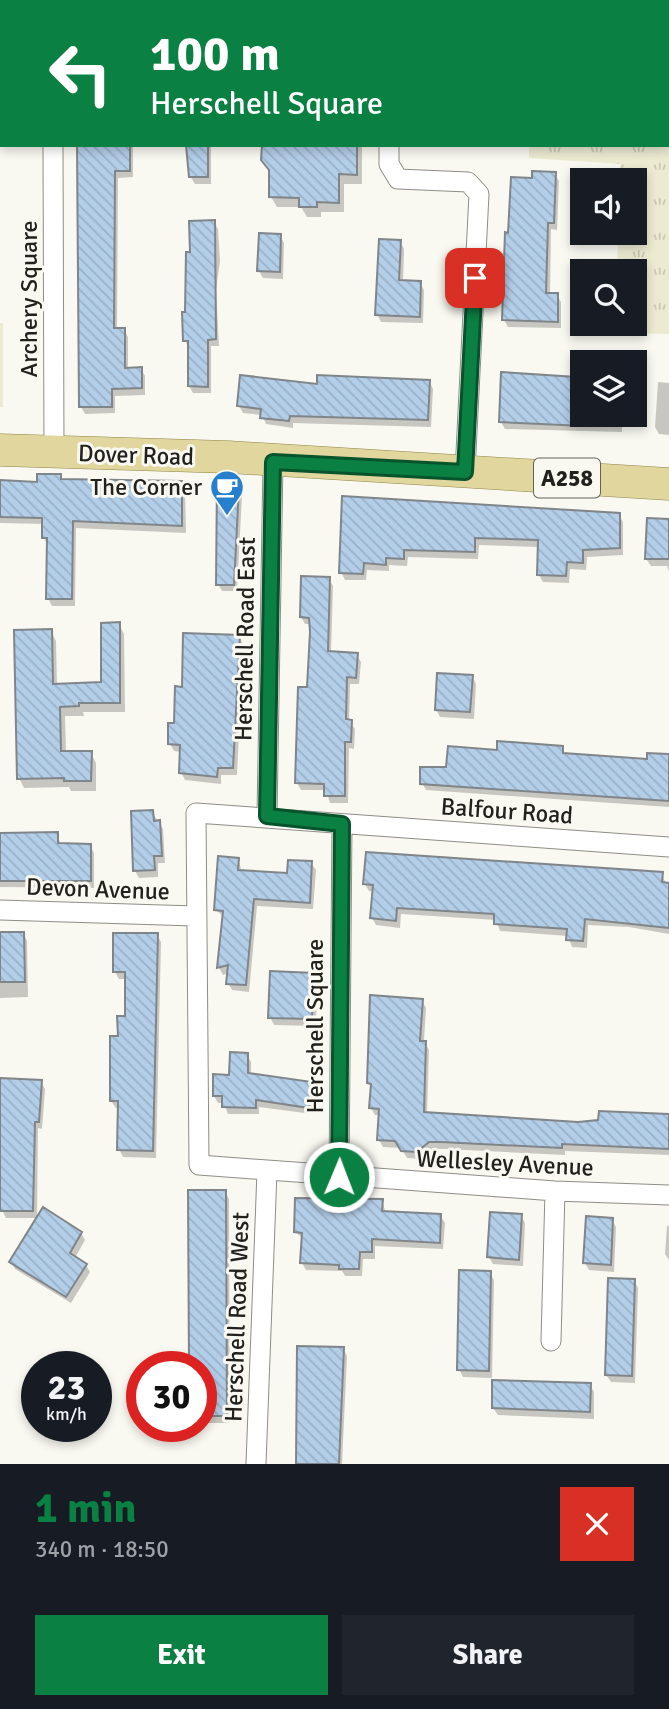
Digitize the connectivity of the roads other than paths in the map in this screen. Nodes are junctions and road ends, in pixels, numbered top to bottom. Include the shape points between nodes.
1 (53, 147) edge
2 (389, 147) edge
3 (0, 450) edge
4 (54, 452) junction
5 (273, 462) junction
6 (465, 472) junction
7 (669, 484) edge
8 (267, 816) junction
9 (342, 824) junction
10 (669, 847) edge
11 (0, 910) edge
12 (195, 916) junction
13 (267, 1171) junction
14 (339, 1177) junction
15 (555, 1191) junction
16 (669, 1195) edge
17 (551, 1341) dead end
18 (256, 1464) edge

1 - 4 street, Archery Square
2 - 6 street via 389,164 398,178 468,181 480,194
3 - 4 main road, Dover Road / A258
4 - 5 main road, Dover Road / A258
5 - 6 main road, A258
5 - 8 street, Herschell Road East
6 - 7 main road, A258
8 - 9 street
8 - 12 street via 197,814
9 - 10 street, Balfour Road
9 - 14 street, Herschell Square
11 - 12 street, Devon Avenue
12 - 13 street via 199,1165
13 - 14 street
13 - 18 street, Herschell Road West
14 - 15 street, Wellesley Avenue
15 - 16 street, Wellesley Avenue
15 - 17 street

